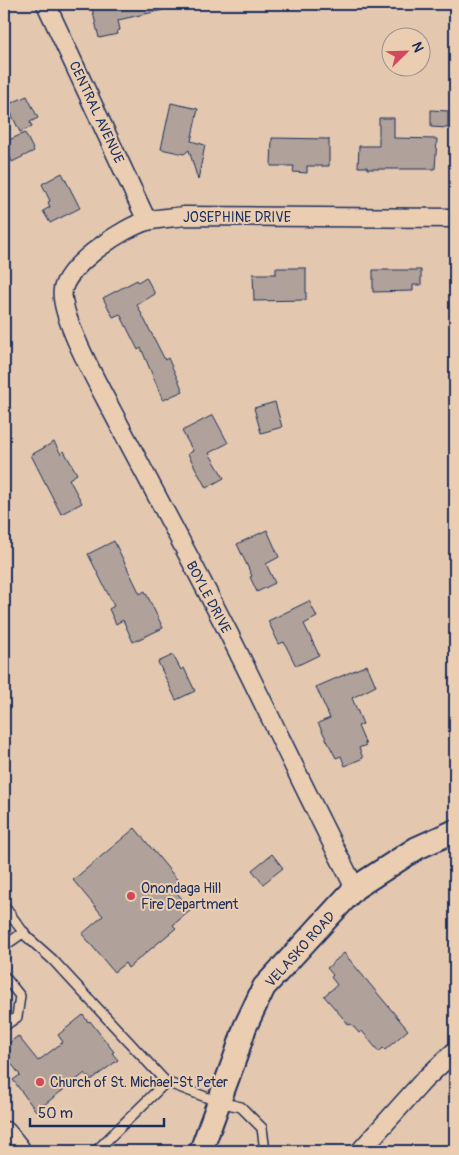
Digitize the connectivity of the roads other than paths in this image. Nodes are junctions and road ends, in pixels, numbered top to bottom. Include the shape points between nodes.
1 (46, 4) edge
2 (455, 218) edge
3 (147, 221) junction
4 (63, 306) joint
5 (455, 831) edge
6 (355, 888) junction
7 (4, 906) edge
8 (24, 932) junction
9 (4, 946) edge
10 (4, 976) edge
11 (4, 1026) edge
12 (455, 1051) edge
13 (166, 1082) junction
14 (219, 1102) junction
15 (4, 1136) edge
16 (362, 1149) dead end
17 (16, 1151) edge
18 (96, 1151) edge
19 (201, 1151) edge
20 (265, 1151) edge

1 - 3 street, CENTRAL AVENUE
2 - 3 street, JOSEPHINE DRIVE via 184,216
3 - 4 street, JOSEPHINE DRIVE via 130,228 73,270 64,288
4 - 6 street, BOYLE DRIVE via 108,404 230,635
5 - 6 street, VELASKO ROAD via 417,848
6 - 14 street, VELASKO ROAD via 264,987 245,1028
7 - 8 lane
8 - 9 lane
8 - 13 lane
10 - 11 lane via 20,996 17,1017
12 - 16 street via 424,1080
13 - 14 lane
13 - 18 lane
14 - 19 street, VELASKO ROAD
14 - 20 lane via 241,1107 262,1128
15 - 17 main road

